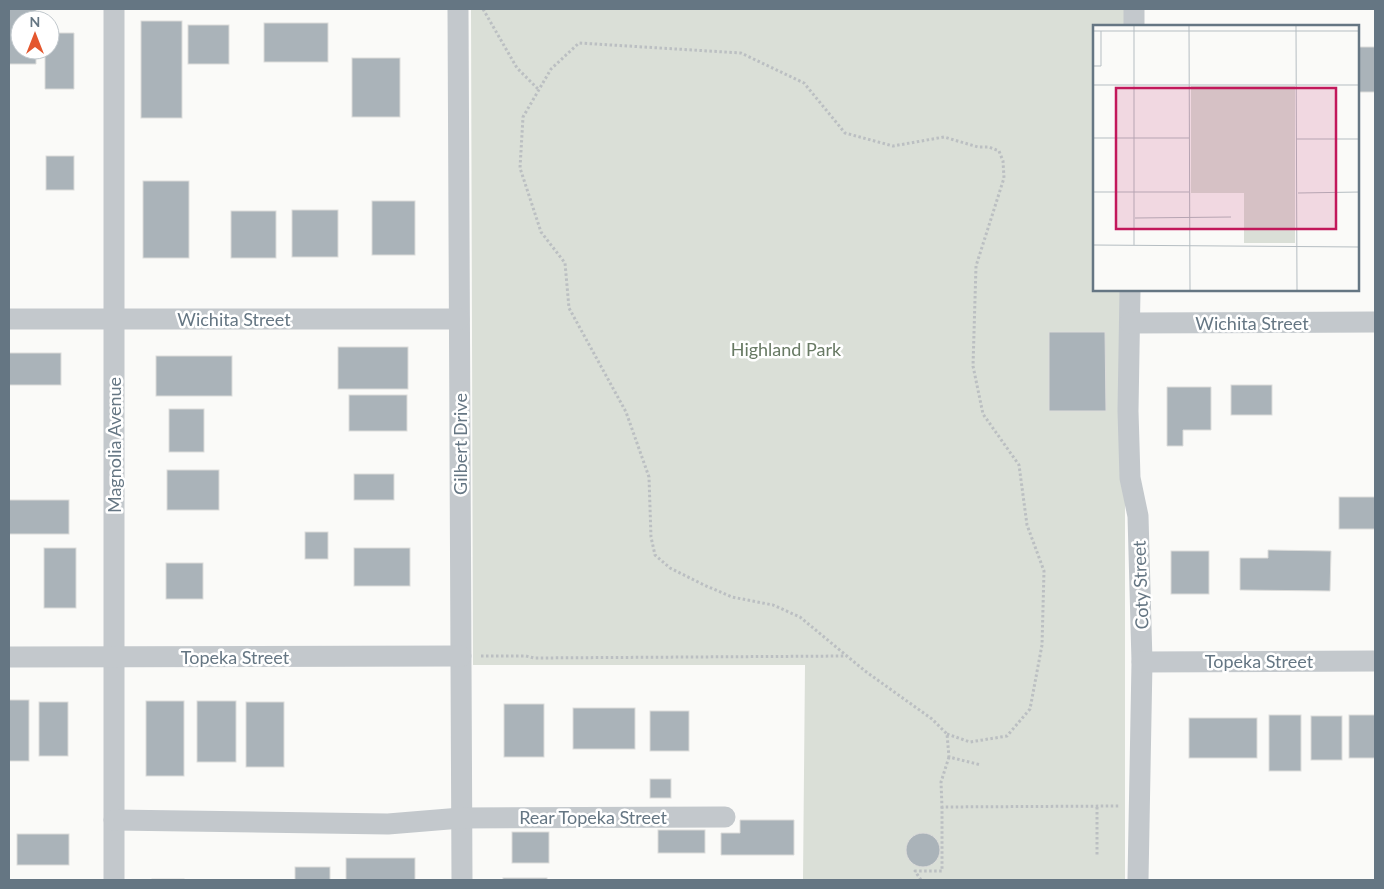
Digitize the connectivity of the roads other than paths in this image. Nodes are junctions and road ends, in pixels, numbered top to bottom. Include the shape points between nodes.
1 (114, 9) edge
2 (458, 9) edge
3 (1134, 9) edge
4 (1134, 25) edge
5 (1130, 291) edge
6 (9, 319) edge
7 (114, 319) junction
8 (459, 319) junction
9 (1375, 322) edge
10 (1130, 323) junction
11 (469, 656) junction
12 (9, 657) edge
13 (115, 657) junction
14 (1375, 661) edge
15 (1142, 662) junction
16 (725, 817) dead end
17 (462, 818) junction
18 (114, 820) junction
19 (114, 880) edge
20 (462, 880) edge
21 (1138, 880) edge

1 - 7 street, Magnolia Avenue
2 - 8 street, Gilbert Drive
3 - 4 street
5 - 10 street, Coty Street
6 - 7 street, Wichita Street
7 - 8 street, Wichita Street
7 - 13 street, Magnolia Avenue
8 - 11 street, Gilbert Drive
9 - 10 street, Wichita Street
10 - 15 street, Coty Street via 1130,478 1138,516
11 - 13 street, Topeka Street
11 - 17 street, Gilbert Drive
12 - 13 street, Topeka Street
13 - 18 street, Magnolia Avenue
14 - 15 street, Topeka Street
15 - 21 street, Coty Street
16 - 17 street, Rear Topeka Street
17 - 18 street, Rear Topeka Street via 388,824
17 - 20 street, Gilbert Drive
18 - 19 street, Magnolia Avenue

